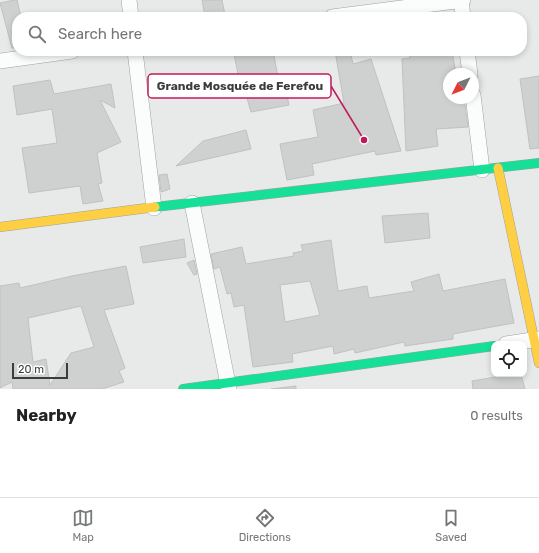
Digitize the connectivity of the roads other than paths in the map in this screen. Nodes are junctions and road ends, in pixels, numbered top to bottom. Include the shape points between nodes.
1 (129, 0) edge
2 (462, 0) edge
3 (130, 12) edge
4 (370, 12) edge
5 (463, 12) edge
6 (36, 56) edge
7 (136, 56) edge
8 (468, 56) edge
9 (0, 61) edge
10 (469, 68) edge
11 (474, 104) edge
12 (539, 163) edge
13 (498, 168) junction
14 (482, 170) junction
15 (192, 204) junction
16 (154, 208) junction
17 (0, 227) edge
18 (537, 340) edge
19 (527, 341) edge
20 (491, 346) edge
21 (539, 363) edge
22 (228, 386) edge
23 (183, 389) edge

1 - 3 street
2 - 4 street
2 - 5 street
6 - 9 street
7 - 16 street
8 - 10 street
11 - 14 street
12 - 13 main road
13 - 14 main road
13 - 18 main road
14 - 15 main road
15 - 16 main road
15 - 22 street
16 - 17 main road
18 - 19 street
18 - 21 main road
20 - 22 main road
22 - 23 main road

